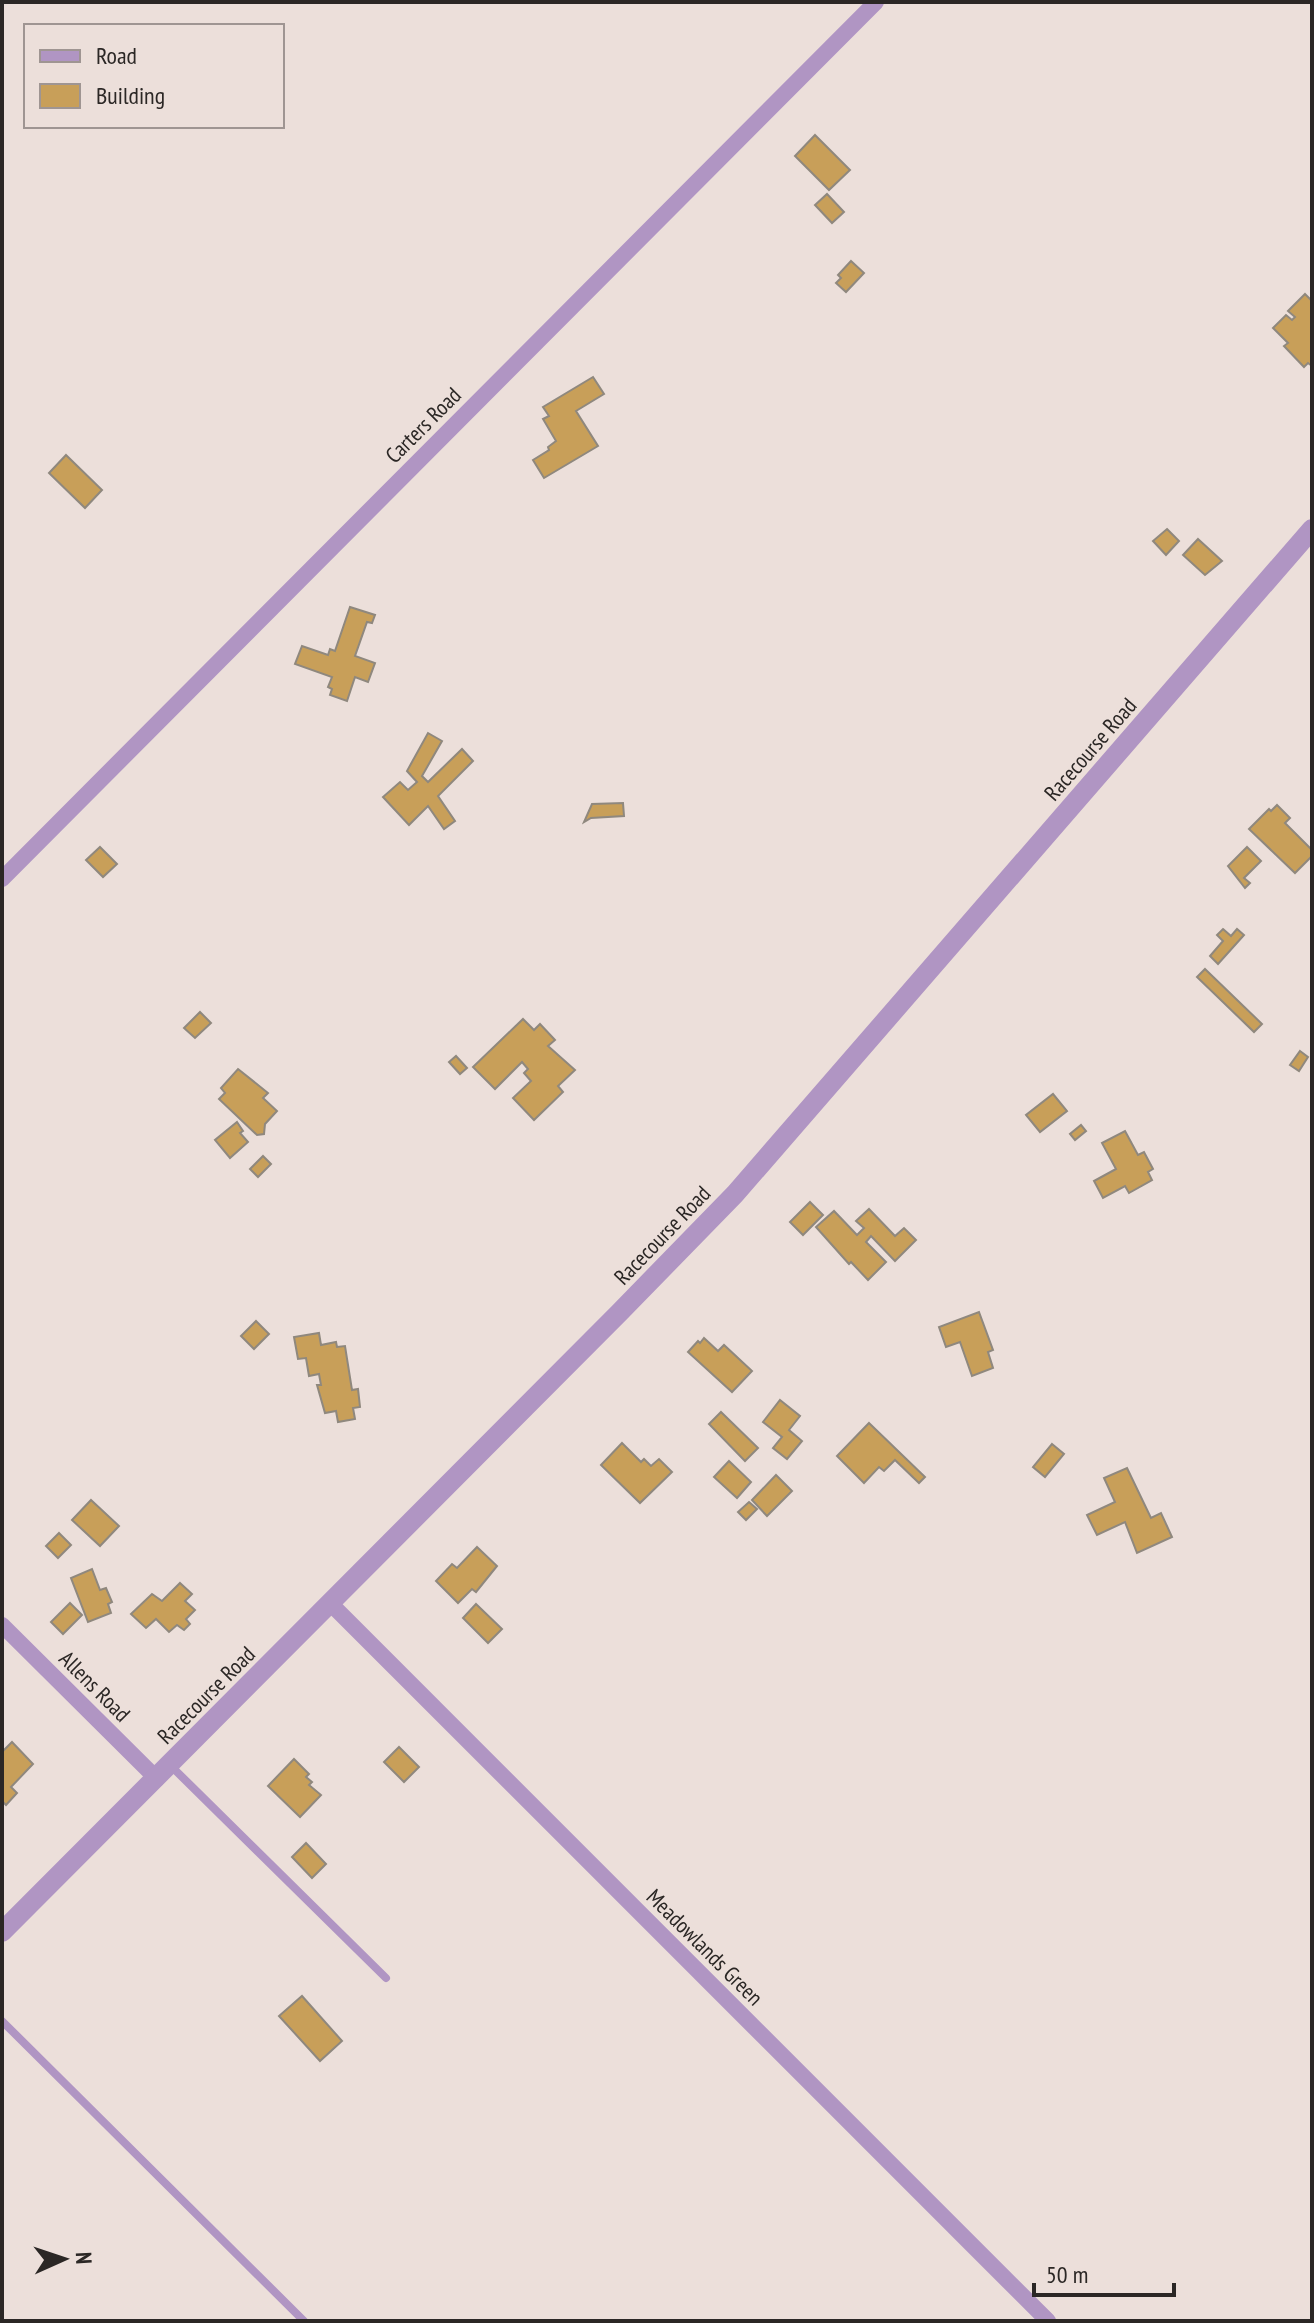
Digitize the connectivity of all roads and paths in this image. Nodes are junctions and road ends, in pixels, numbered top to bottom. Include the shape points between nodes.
1 (876, 2) edge
2 (1312, 529) edge
3 (2, 879) edge
4 (330, 1603) junction
5 (2, 1625) edge
6 (163, 1772) junction
7 (2, 1932) edge
8 (386, 1978) dead end
9 (2, 2021) edge
10 (304, 2321) edge
11 (1048, 2321) edge

1 - 3 street, Carters Road
2 - 4 street, Racecourse Road via 735,1194
4 - 6 street, Racecourse Road
4 - 11 street, Meadowlands Green
5 - 6 street, Allens Road
6 - 7 street, Racecourse Road
6 - 8 lane
9 - 10 lane

